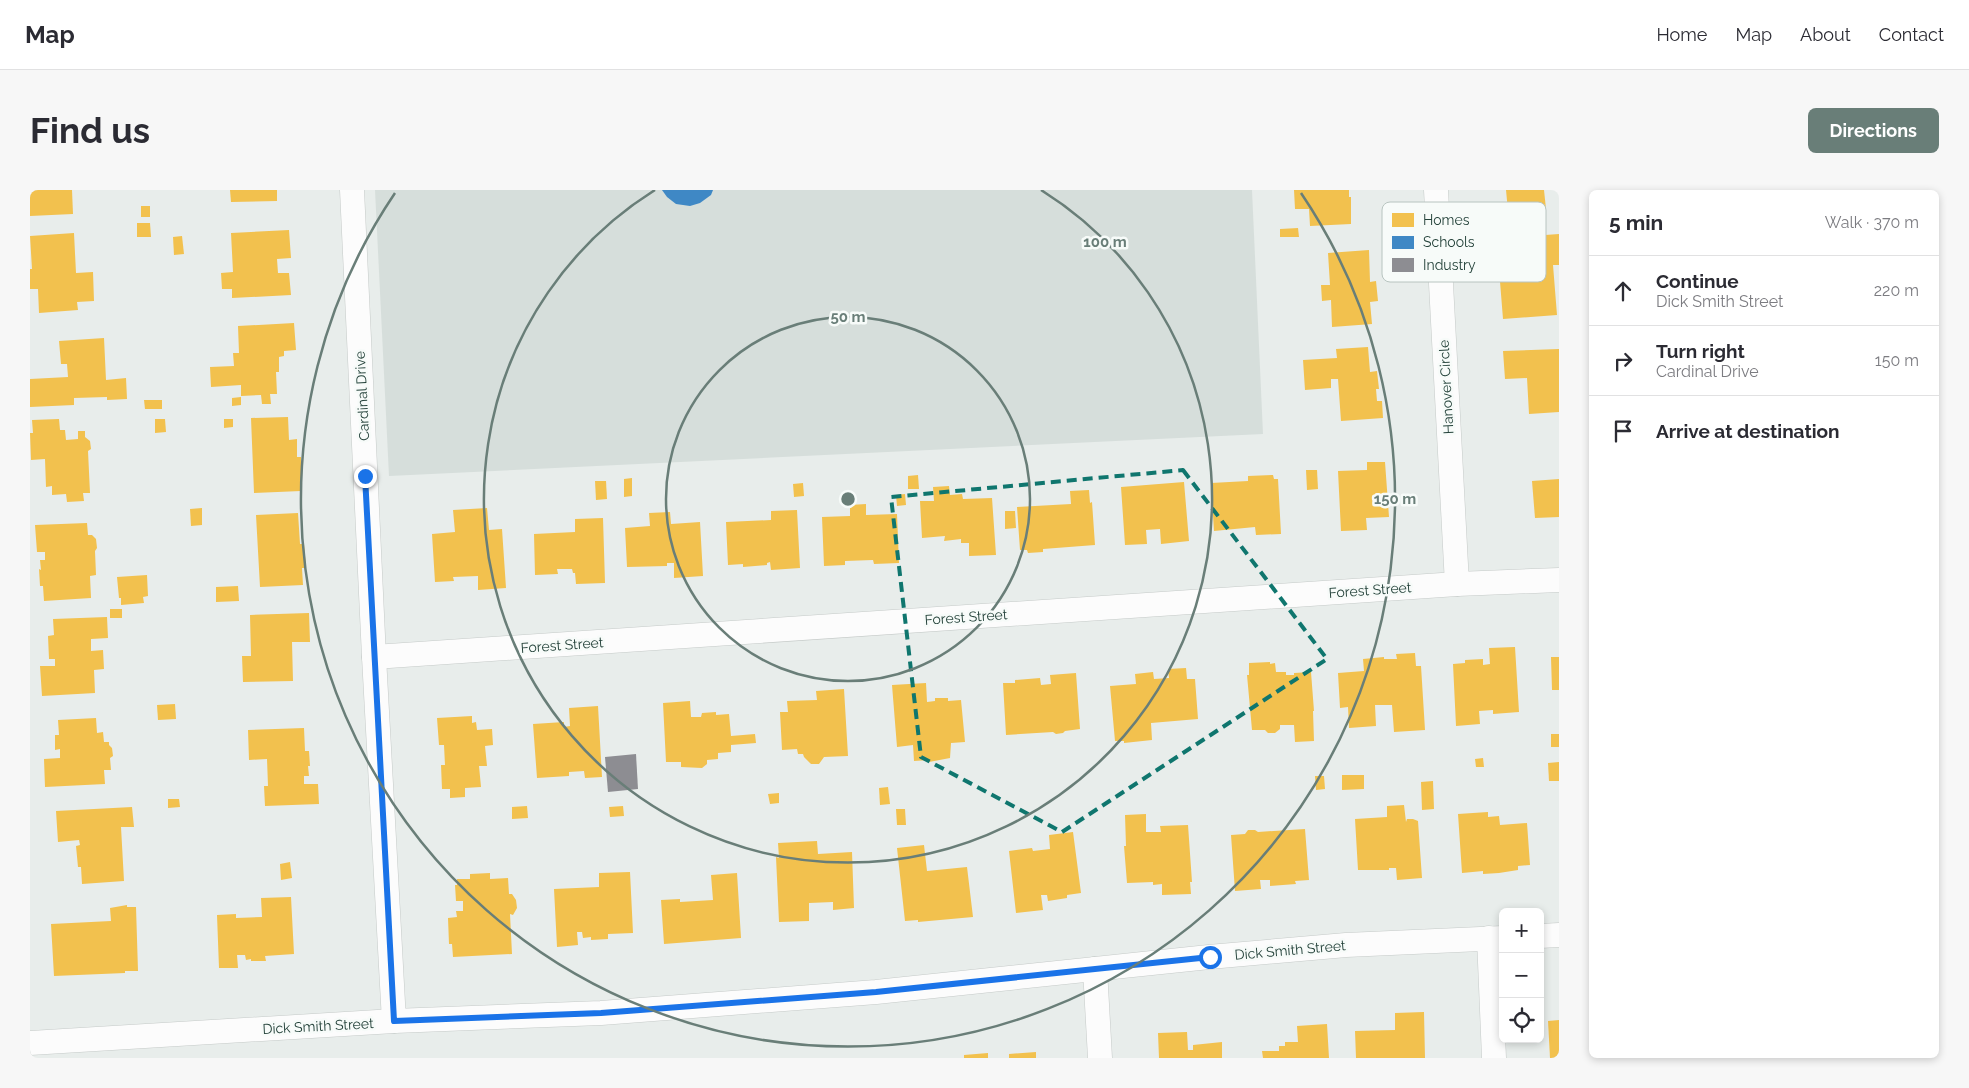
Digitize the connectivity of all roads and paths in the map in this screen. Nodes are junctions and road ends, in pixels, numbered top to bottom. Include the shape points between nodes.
1 (352, 190) edge
2 (1441, 282) edge
3 (1559, 580) edge
4 (1457, 584) junction
5 (374, 658) junction
6 (1559, 935) edge
7 (1544, 936) edge
8 (1496, 938) edge
9 (1095, 969) junction
10 (394, 1021) junction
11 (30, 1043) edge
12 (1100, 1058) edge
13 (1494, 1058) edge

1 - 5 street, Cardinal Drive
2 - 4 street, Hanover Circle
3 - 4 street, Forest Street
4 - 5 street, Forest Street
5 - 10 street, Cardinal Drive
6 - 7 street
8 - 9 street, Dick Smith Street via 1346,945
8 - 13 street
9 - 10 street, Dick Smith Street via 876,992 601,1013
9 - 12 street
10 - 11 street, Dick Smith Street

